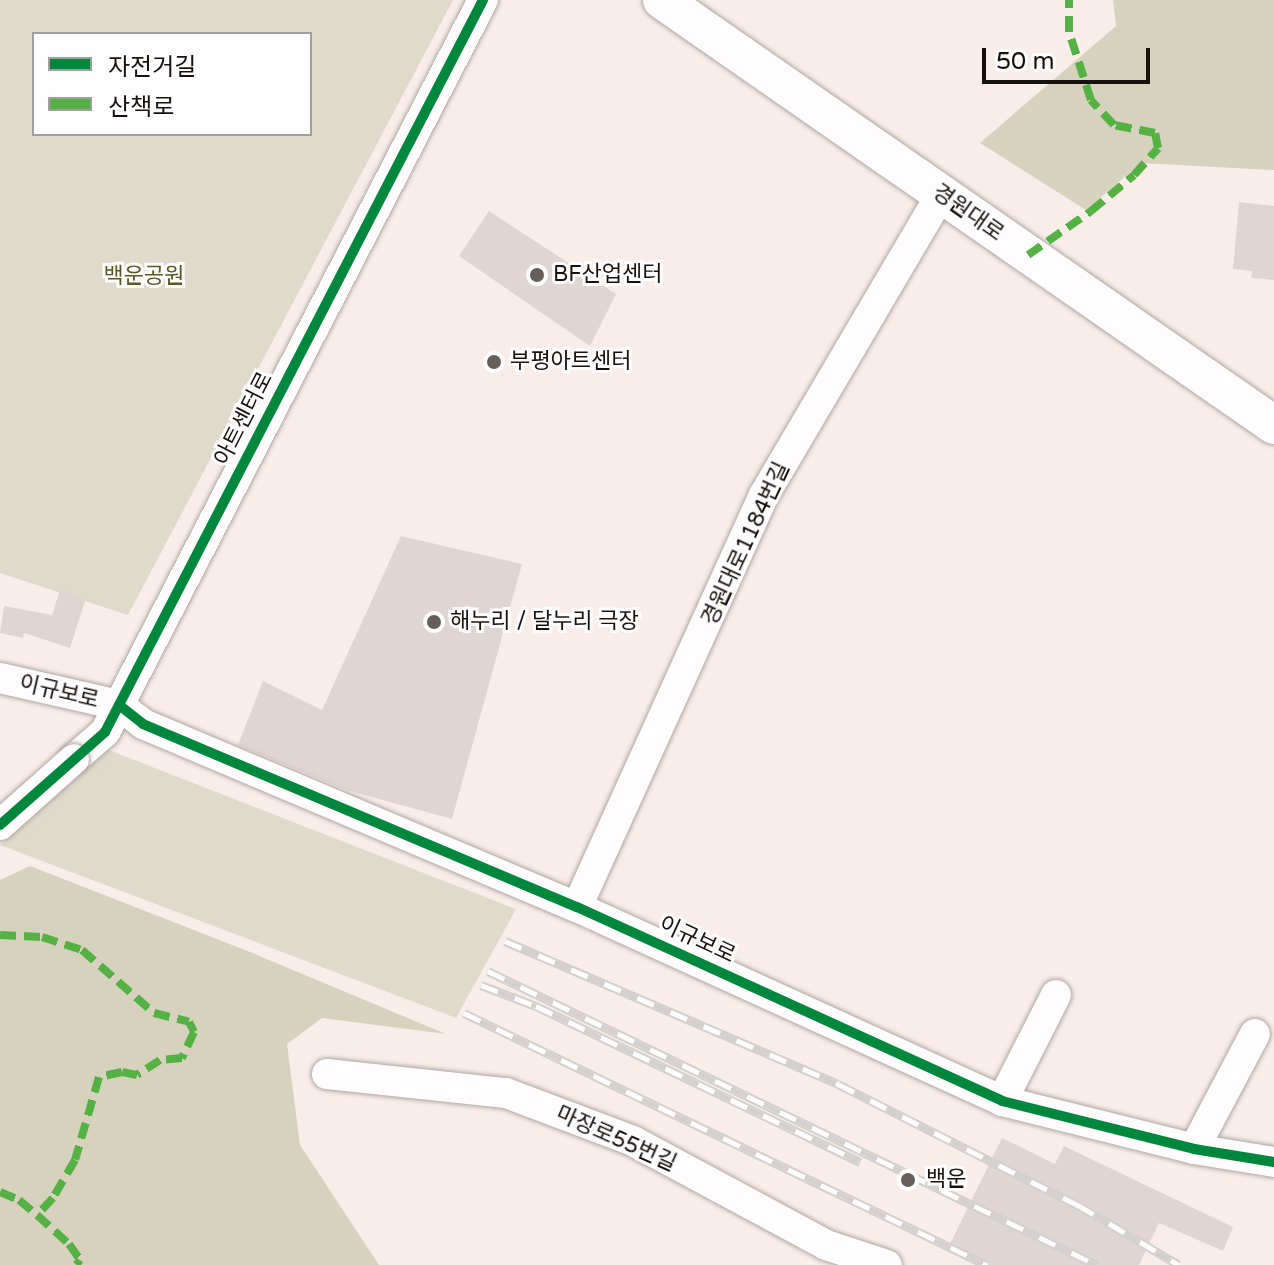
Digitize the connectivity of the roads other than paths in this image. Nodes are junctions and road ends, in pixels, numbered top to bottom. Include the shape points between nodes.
1 (483, 0) edge
2 (662, 0) edge
3 (941, 195) junction
4 (1274, 425) edge
5 (0, 678) edge
6 (119, 705) junction
7 (0, 825) edge
8 (577, 907) junction
9 (1056, 995) dead end
10 (1255, 1034) dead end
11 (327, 1074) dead end
12 (1002, 1101) junction
13 (1194, 1149) junction
14 (1274, 1162) edge
15 (887, 1265) edge

1 - 6 street, 아트센터로
2 - 3 main road, 경원대로
3 - 4 main road, 경원대로
3 - 8 street, 경원대로1184번길 via 764,495
5 - 6 street, 이규보로
6 - 7 street, 아트센터로, bridge via 105,732
6 - 8 street, 이규보로 via 143,724
8 - 12 street, 이규보로
9 - 12 street
10 - 13 street
11 - 15 street, 마장로55번길 via 506,1093 633,1141 826,1245
12 - 13 street, 이규보로
13 - 14 street, 이규보로

